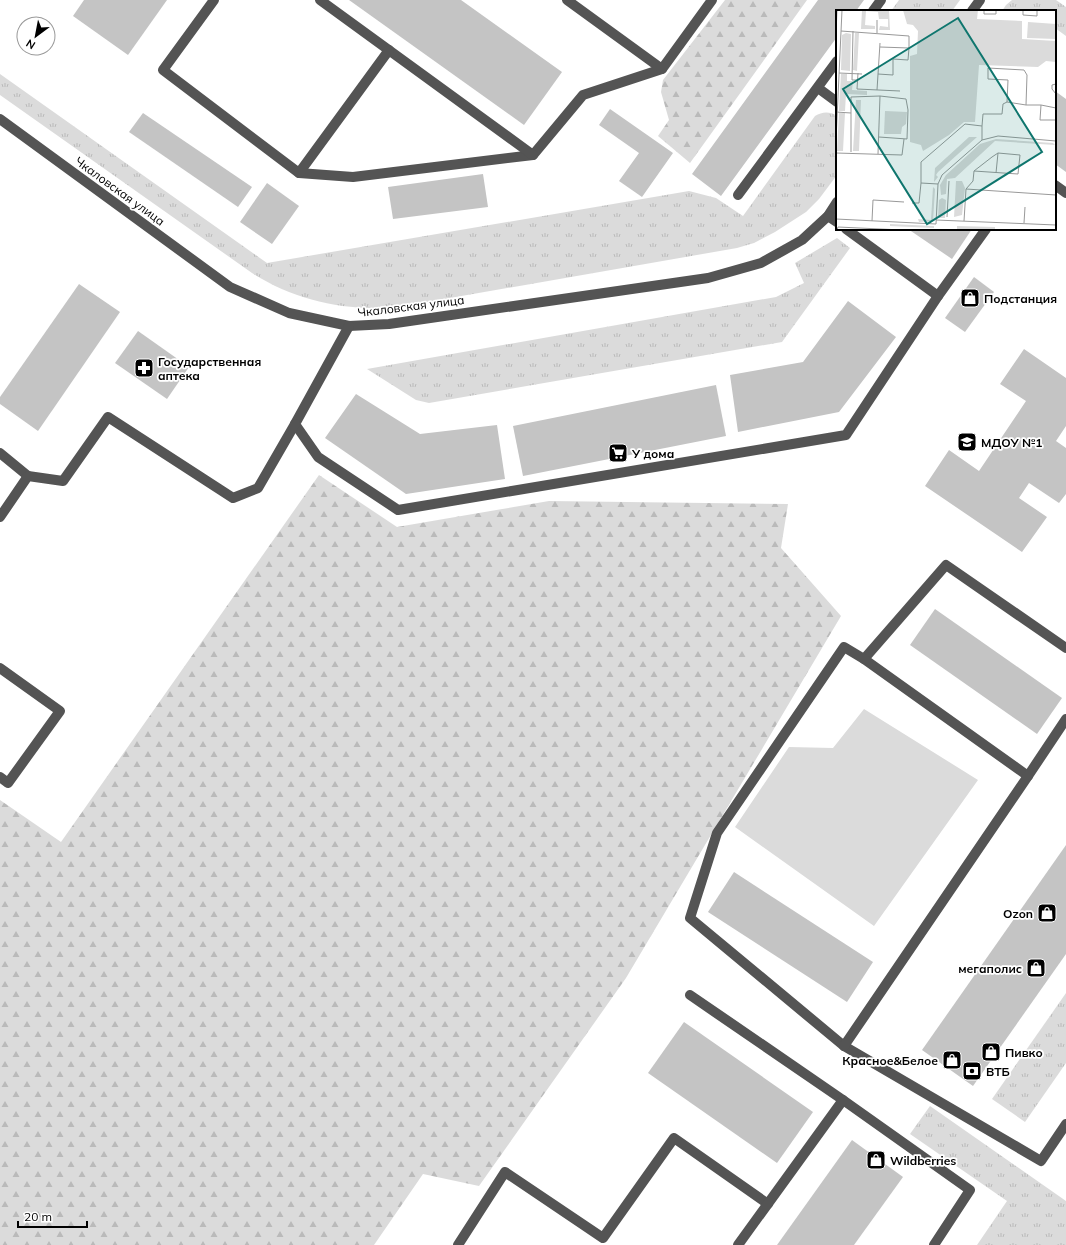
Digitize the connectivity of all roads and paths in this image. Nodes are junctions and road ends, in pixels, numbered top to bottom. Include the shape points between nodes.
1 (214, 0) edge
2 (320, 0) edge
3 (567, 0) edge
4 (712, 0) edge
5 (881, 0) edge
6 (980, 0) edge
7 (874, 10) edge
8 (973, 10) edge
9 (389, 50) junction
10 (836, 62) edge
11 (662, 69) junction
12 (818, 88) junction
13 (836, 101) edge
14 (0, 119) edge
15 (533, 155) junction
16 (299, 173) junction
17 (1056, 186) edge
18 (1066, 193) edge
19 (738, 195) dead end
20 (836, 204) edge
21 (828, 216) junction
22 (836, 221) edge
23 (847, 230) edge
24 (985, 230) edge
25 (938, 296) junction
26 (349, 326) junction
27 (295, 424) junction
28 (0, 453) edge
29 (28, 476) junction
30 (0, 517) edge
31 (1066, 648) edge
32 (864, 659) junction
33 (0, 668) edge
34 (1066, 719) edge
35 (1028, 776) junction
36 (0, 777) edge
37 (690, 995) dead end
38 (844, 1046) junction
39 (843, 1100) junction
40 (1066, 1124) edge
41 (768, 1204) junction
42 (458, 1245) edge
43 (738, 1245) edge
44 (934, 1245) edge

1 - 16 street via 163,70
2 - 9 street
3 - 11 street
4 - 11 street
5 - 7 street
6 - 8 street
9 - 15 street
9 - 16 street
10 - 12 street
11 - 15 street via 583,95
12 - 13 street
12 - 19 street
14 - 26 street, Чкаловская улица via 230,287 289,314
15 - 16 street via 353,177
17 - 18 street
20 - 21 street, Чкаловская улица
21 - 22 street
21 - 26 street, Чкаловская улица via 802,240 761,263 708,278 389,324
23 - 25 street
24 - 25 street
25 - 27 street via 846,435 398,510 318,456
26 - 27 street
27 - 29 street via 258,488 234,498 108,417 63,481
28 - 29 street
29 - 30 street
31 - 32 street via 946,565
32 - 35 street
32 - 38 street via 844,647 717,833 690,918
33 - 36 street via 60,711 8,783
34 - 35 street
35 - 38 street
37 - 39 street
38 - 40 street via 1041,1161
39 - 41 street
39 - 44 street via 970,1190
41 - 42 street via 674,1138 603,1238 505,1172
41 - 43 street

